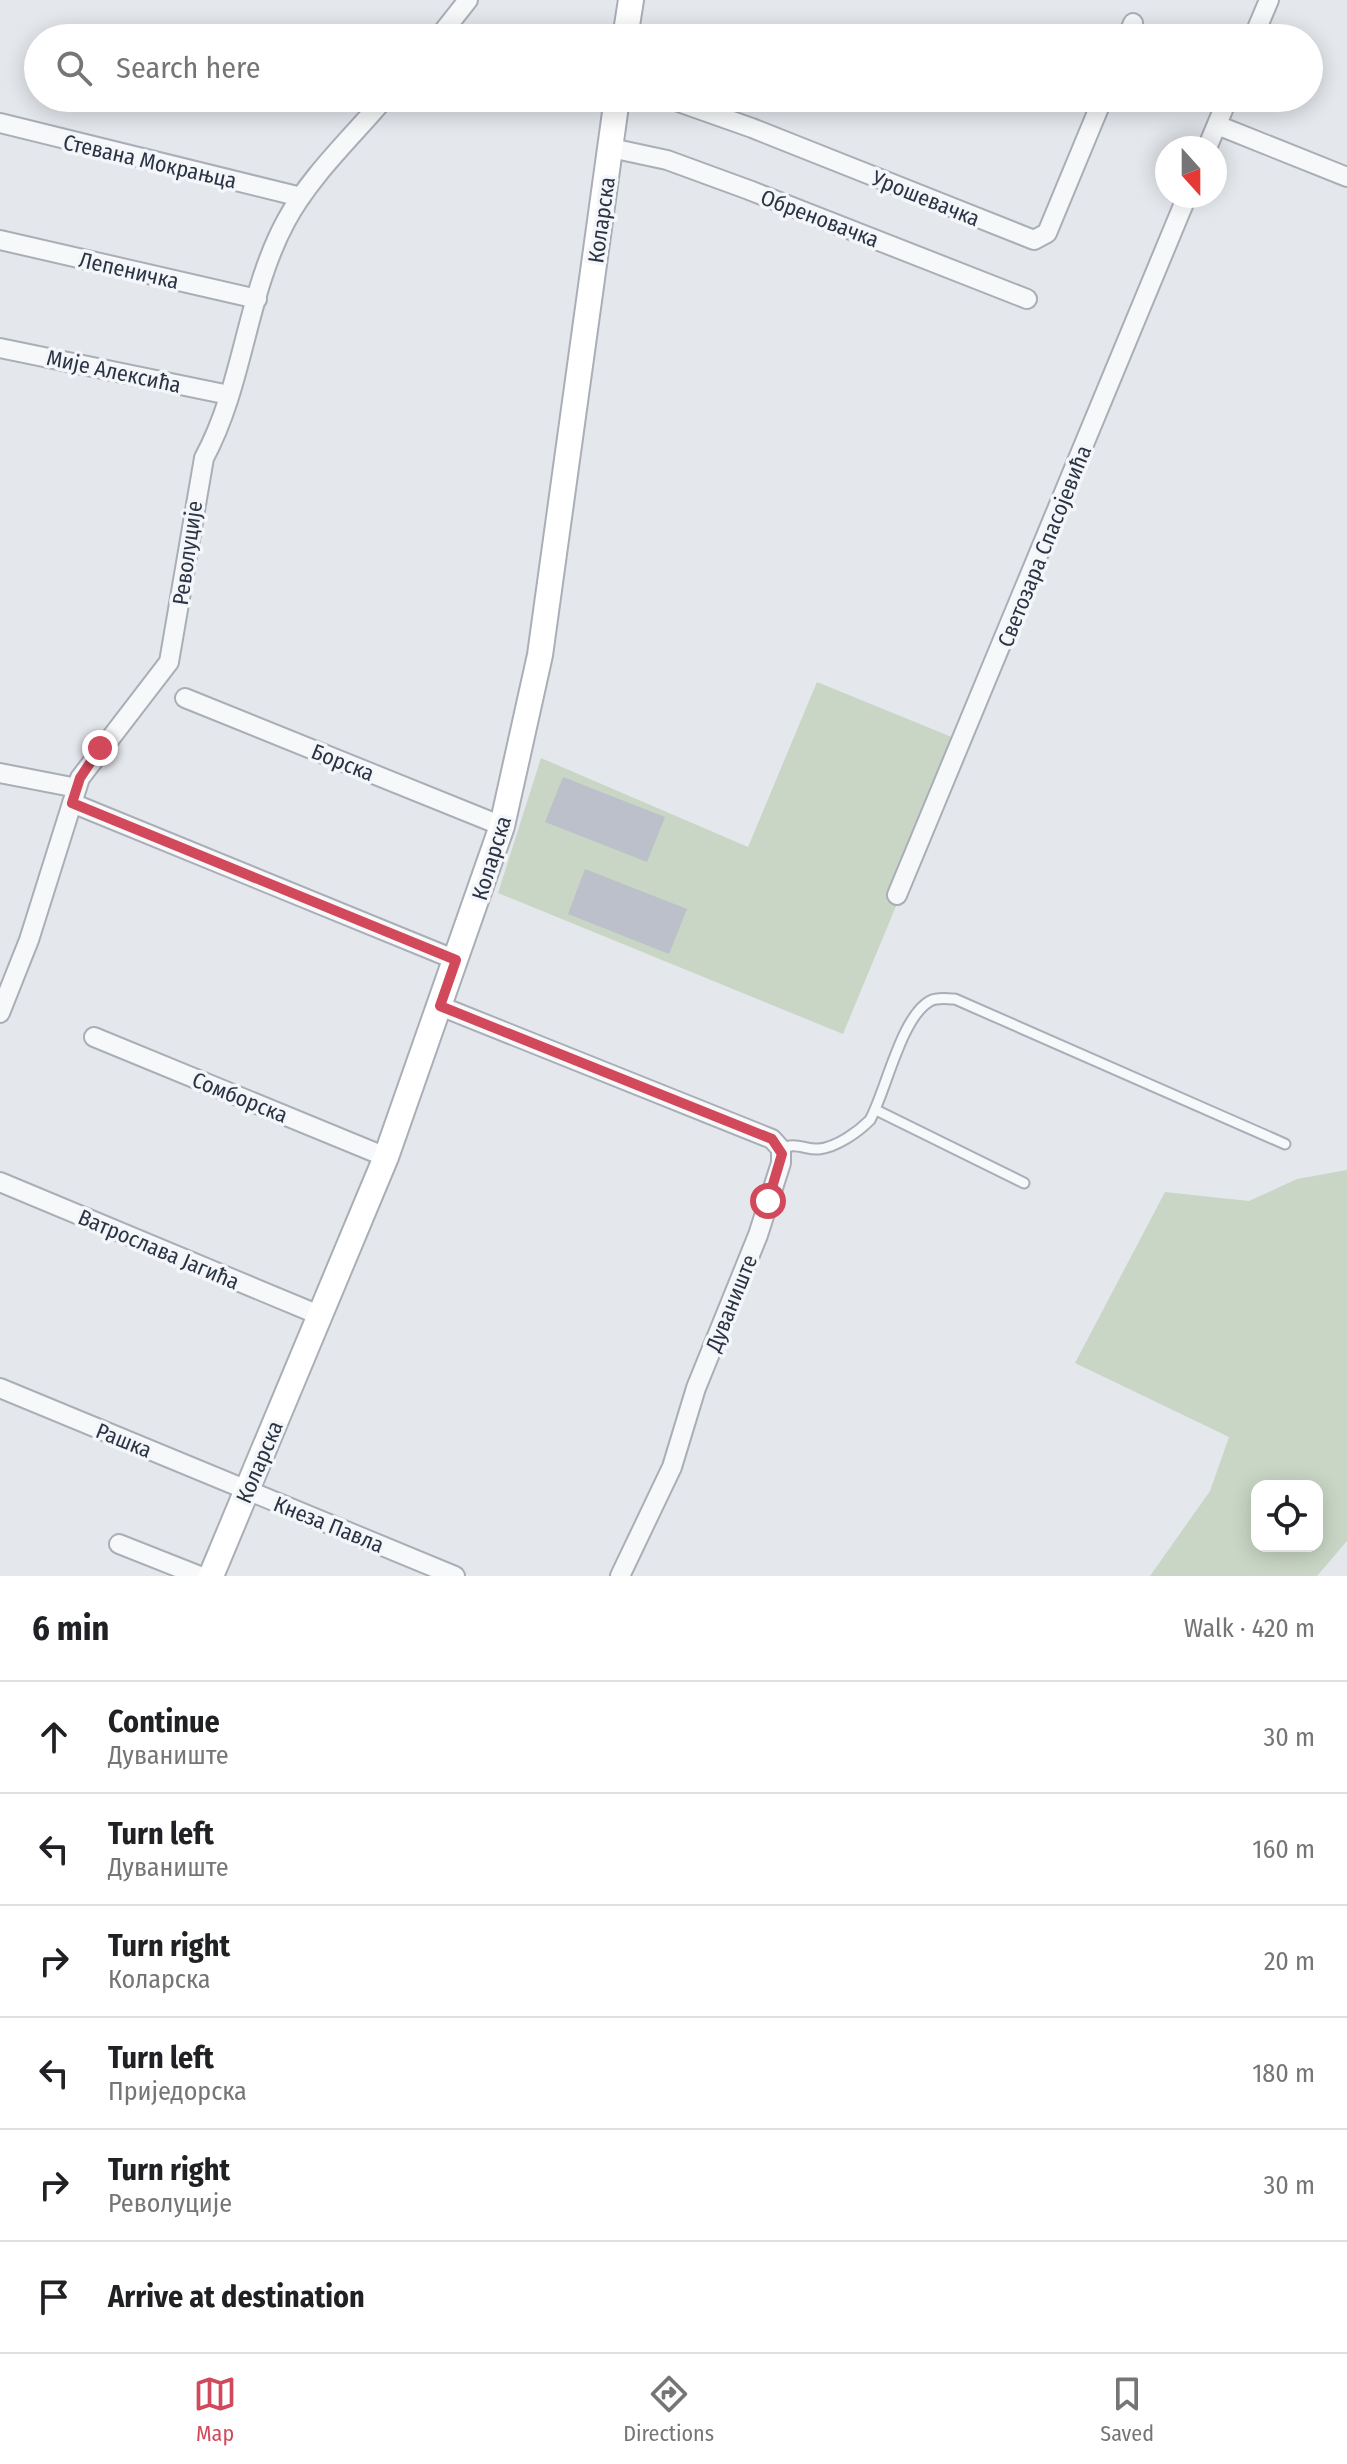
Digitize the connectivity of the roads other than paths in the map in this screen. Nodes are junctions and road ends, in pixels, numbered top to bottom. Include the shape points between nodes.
1 (468, 0) edge
2 (631, 0) edge
3 (1269, 0) edge
4 (449, 24) edge
5 (627, 24) edge
6 (1259, 24) edge
7 (373, 112) edge
8 (615, 112) edge
9 (707, 112) edge
10 (1097, 112) edge
11 (1222, 112) edge
12 (0, 123) edge
13 (1217, 125) junction
14 (1212, 136) edge
15 (611, 148) junction
16 (1347, 177) edge
17 (301, 197) junction
18 (1182, 208) edge
19 (0, 240) edge
20 (257, 299) junction
21 (1027, 299) dead end
22 (0, 348) edge
23 (229, 395) junction
24 (185, 698) dead end
25 (0, 773) edge
26 (74, 796) junction
27 (502, 826) junction
28 (897, 895) dead end
29 (456, 960) junction
30 (9, 972) edge
31 (440, 1006) junction
32 (0, 1013) edge
33 (94, 1037) dead end
34 (876, 1110) junction
35 (1285, 1144) dead end
36 (781, 1149) junction
37 (386, 1157) junction
38 (0, 1182) edge
39 (1024, 1183) dead end
40 (319, 1315) junction
41 (0, 1388) edge
42 (247, 1490) junction
43 (119, 1544) dead end
44 (200, 1576) edge
45 (211, 1576) edge
46 (455, 1576) edge
47 (620, 1576) edge

1 - 4 street
2 - 5 main road
3 - 6 street
7 - 17 street, Револуције
8 - 15 main road, Коларска
9 - 10 street, Урошевачка via 1034,240 1047,233
11 - 13 street
12 - 17 street, Стевана Мокрањца
13 - 14 street
13 - 16 street
15 - 21 street, Обреновачка via 681,165
15 - 27 main road, Коларска via 540,655
17 - 20 street, Револуције via 285,223
18 - 28 street, Светозара Спасојевића
19 - 20 street, Лепеничка
20 - 23 street, Револуције
22 - 23 street, Мије Алексића
23 - 26 street, Револуције via 196,490 169,662 89,764
24 - 27 street, Борска
25 - 26 street
26 - 29 street
26 - 30 street, Револуције
27 - 29 main road, Коларска
29 - 31 main road, Коларска
30 - 32 street, Револуције
31 - 36 street via 772,1139
31 - 37 main road, Коларска
33 - 37 street, Сомборска
34 - 35 lane via 921,1008 939,998 955,999
34 - 36 lane via 860,1130 829,1146 796,1144
34 - 39 lane
36 - 47 street, Дуваниште via 758,1235 696,1388 672,1467
37 - 40 main road, Коларска
38 - 40 street, Ватрослава Јагића
40 - 42 main road, Коларска
41 - 42 street, Рашка
42 - 45 main road, Коларска
42 - 46 street, Кнеза Павла
43 - 44 street

